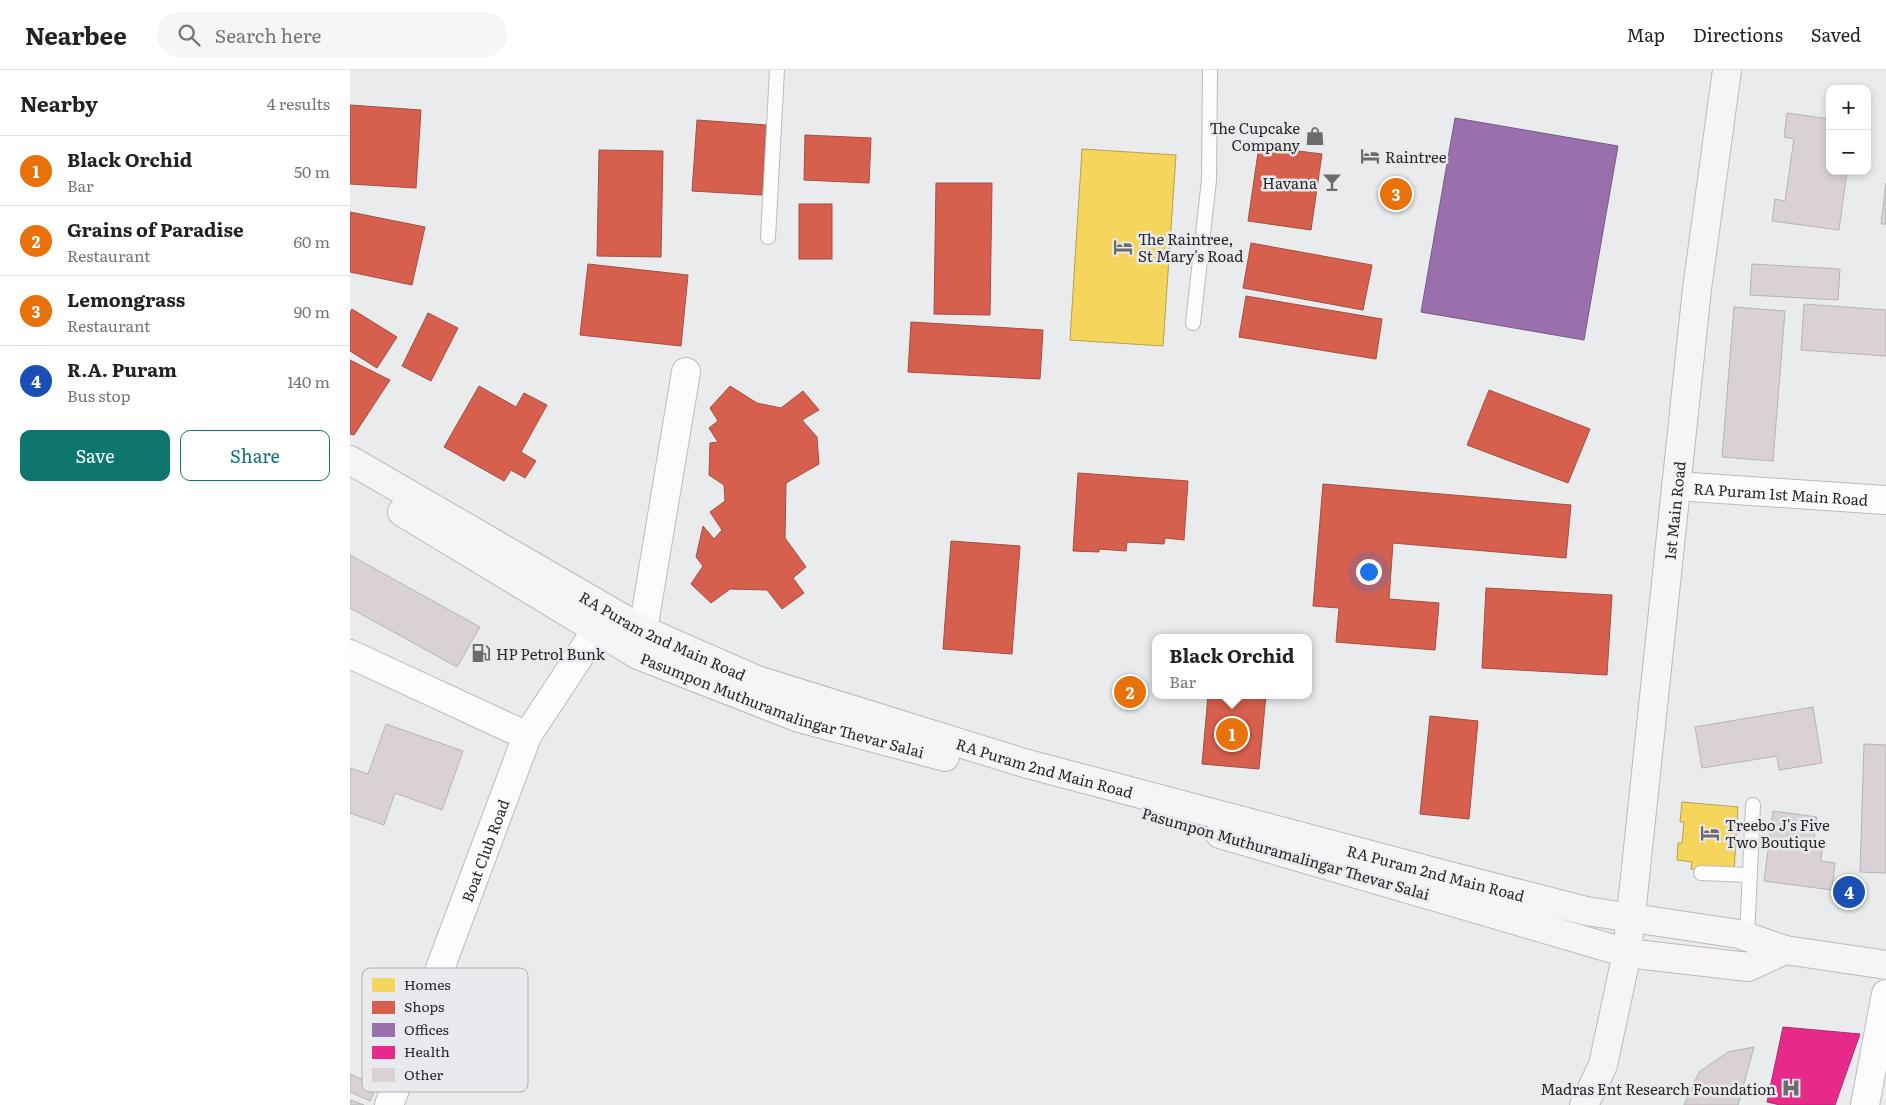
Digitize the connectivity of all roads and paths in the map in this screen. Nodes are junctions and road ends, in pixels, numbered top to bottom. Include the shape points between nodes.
1 (777, 70) edge
2 (1210, 70) edge
3 (1727, 70) edge
4 (768, 238) dead end
5 (1193, 322) dead end
6 (686, 372) dead end
7 (350, 460) edge
8 (350, 480) edge
9 (1676, 486) junction
10 (1886, 500) edge
11 (603, 621) junction
12 (643, 630) junction
13 (350, 654) edge
14 (527, 736) junction
15 (1753, 805) dead end
16 (1701, 872) dead end
17 (1749, 875) junction
18 (1631, 918) junction
19 (1747, 937) junction
20 (1785, 950) junction
21 (1627, 953) junction
22 (1886, 965) edge
23 (440, 968) edge
24 (1886, 994) edge
25 (394, 1092) edge
26 (389, 1105) edge
27 (1584, 1105) edge
28 (1865, 1105) edge

1 - 4 lane
2 - 5 lane via 1209,180
3 - 9 main road, 1st Main Road via 1697,289
6 - 12 street
7 - 11 main road, RA Puram 2nd Main Road
8 - 11 main road, Pasumpon Muthuramalingar Thevar Salai
9 - 10 street, RA Puram 1st Main Road
9 - 18 main road, 1st Main Road
11 - 12 main road, RA Puram 2nd Main Road
11 - 14 street, Boat Club Road
11 - 21 main road, Pasumpon Muthuramalingar Thevar Salai via 638,655 799,718 1093,797
12 - 18 main road, RA Puram 2nd Main Road via 757,680 1024,763 1442,874
13 - 14 street
14 - 23 street, Boat Club Road
15 - 17 lane
16 - 17 lane
17 - 19 lane
18 - 19 main road, RA Puram 2nd Main Road
18 - 21 main road, 1st Main Road
19 - 20 main road, RA Puram 2nd Main Road
20 - 21 main road via 1748,968
20 - 22 main road, RA Puram 2nd Main Road
21 - 27 main road, 1st Main Road via 1603,1065
24 - 28 street
25 - 26 street, Boat Club Road

